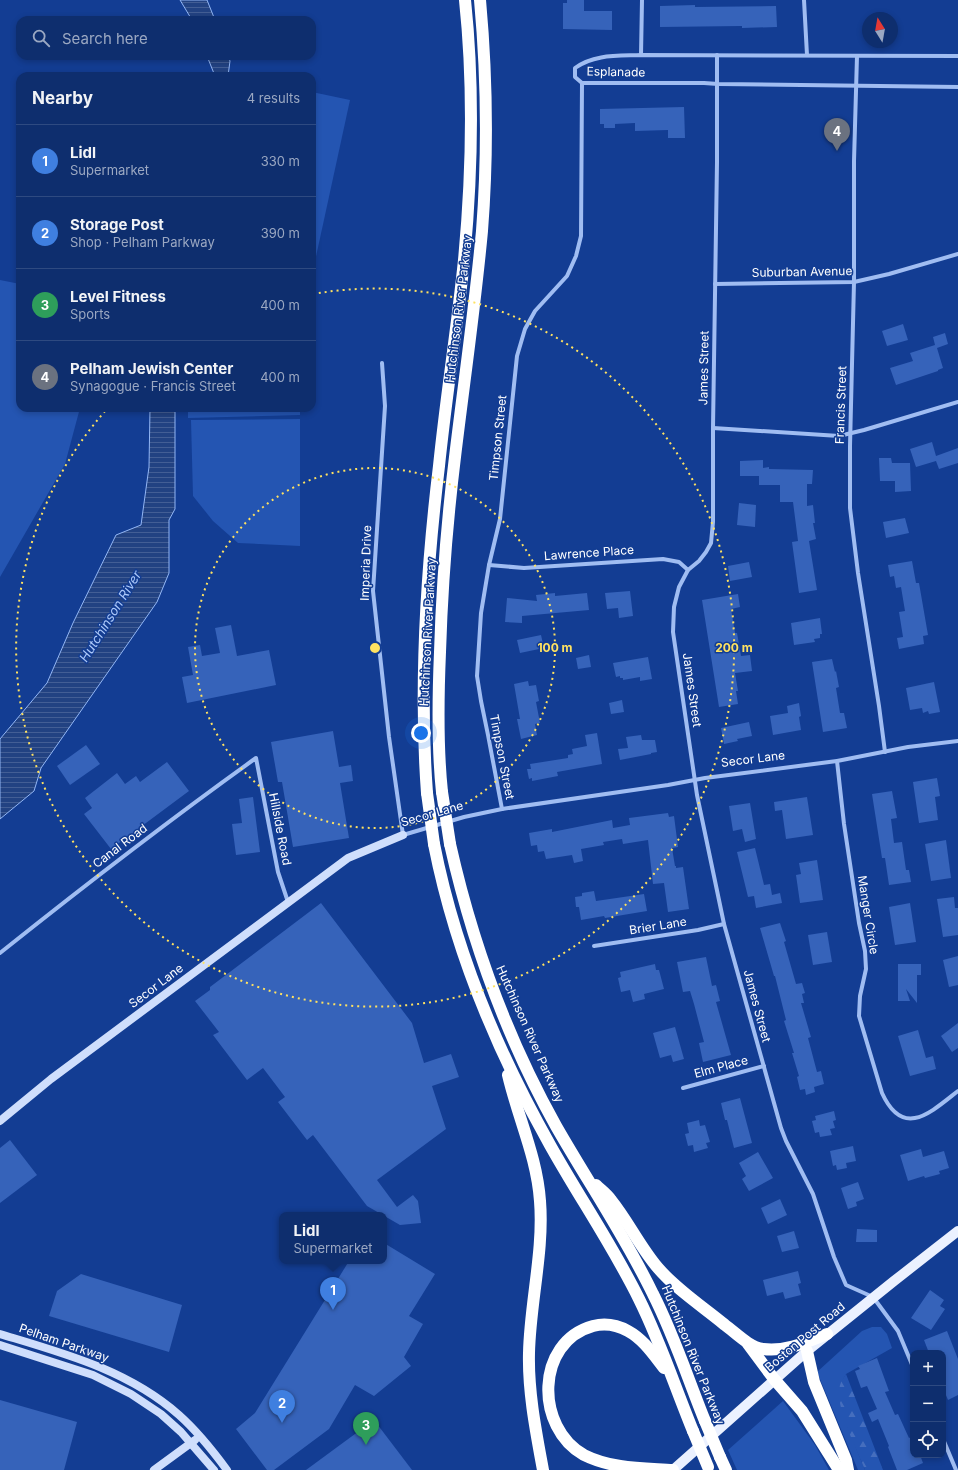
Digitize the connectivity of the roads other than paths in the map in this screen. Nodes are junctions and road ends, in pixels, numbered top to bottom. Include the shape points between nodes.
1 (465, 0) edge
2 (480, 0) edge
3 (642, 0) edge
4 (804, 0) edge
5 (640, 55) junction
6 (717, 55) junction
7 (807, 55) junction
8 (857, 56) junction
9 (958, 56) edge
10 (582, 83) junction
11 (718, 84) junction
12 (856, 85) junction
13 (958, 87) edge
14 (958, 254) edge
15 (854, 282) junction
16 (715, 284) junction
17 (382, 363) dead end
18 (958, 402) edge
19 (713, 428) junction
20 (851, 433) junction
21 (489, 565) junction
22 (688, 570) junction
23 (958, 741) edge
24 (885, 752) junction
25 (256, 758) joint
26 (837, 761) junction
27 (694, 780) junction
28 (502, 809) junction
29 (403, 835) junction
30 (288, 902) junction
31 (724, 924) junction
32 (594, 946) dead end
33 (0, 954) edge
34 (502, 1051) junction
35 (764, 1066) junction
36 (683, 1088) dead end
37 (958, 1091) edge
38 (0, 1121) edge
39 (583, 1171) junction
40 (958, 1231) edge
41 (874, 1298) junction
42 (0, 1334) edge
43 (827, 1334) junction
44 (746, 1342) junction
45 (0, 1346) edge
46 (807, 1351) junction
47 (910, 1360) edge
48 (671, 1377) junction
49 (774, 1379) junction
50 (200, 1437) junction
51 (191, 1443) junction
52 (946, 1446) edge
53 (709, 1468) edge
54 (154, 1470) edge
55 (214, 1470) edge
56 (227, 1470) edge
57 (543, 1470) edge
58 (673, 1470) edge
59 (726, 1470) edge
60 (839, 1470) edge
61 (848, 1470) edge
62 (956, 1470) edge

1 - 34 highway, Hutchinson River Parkway, bridge via 469,92 469,186 464,262 438,468 429,569 424,717 427,793 434,844 449,909 476,990
2 - 39 highway, Hutchinson River Parkway, bridge via 486,119 484,189 477,274 446,545 438,701 442,792 450,844 472,928 497,1000 546,1106
3 - 5 street
4 - 7 street
5 - 6 street, Esplanade
5 - 10 street, Esplanade via 596,57 582,62 575,68 575,77
6 - 7 street, Esplanade
6 - 11 street, James Street
7 - 8 street, Esplanade
8 - 9 street, Esplanade
8 - 12 street, Francis Street
10 - 11 street, Esplanade
10 - 21 street, Timpson Street via 581,236 567,276 535,311 523,336 518,356 500,519
11 - 12 street, Esplanade
11 - 16 street, James Street
12 - 13 street, Esplanade
12 - 15 street, Francis Street
14 - 15 street, Suburban Avenue
15 - 16 street, Suburban Avenue
15 - 20 street, Francis Street
16 - 19 street, James Street
17 - 29 street, Imperia Drive via 385,406 373,591
18 - 20 street
19 - 20 street via 839,436
19 - 22 street, James Street via 711,543 706,552
20 - 24 street, Francis Street via 850,501 853,535
21 - 22 street, Lawrence Place via 524,568 663,558 679,562
21 - 28 street, Timpson Street via 481,613 477,676
22 - 27 street, James Street via 679,586 672,618
23 - 24 street, Secor Lane
24 - 26 street, Secor Lane
25 - 30 street, Hillside Road via 278,872
25 - 33 street, Canal Road via 110,866
26 - 27 street, Secor Lane
26 - 37 street, Manger Circle via 845,832 865,951 866,969 859,1016 882,1093 894,1113 901,1117 916,1119 937,1108
27 - 28 street, Secor Lane
27 - 31 street, James Street
28 - 29 street, Secor Lane
29 - 30 street, Secor Lane via 348,858
30 - 38 street, Secor Lane via 51,1079
31 - 32 street, Brier Lane
31 - 35 street, James Street
34 - 48 highway, Hutchinson River Parkway via 551,1147 639,1299
34 - 57 highway via 513,1097 534,1161 539,1190 541,1222 529,1354 532,1397
35 - 36 street, Elm Place
35 - 41 street, James Street via 786,1141 813,1194 846,1285
39 - 44 highway via 611,1200 666,1277
39 - 59 highway, Hutchinson River Parkway, bridge via 653,1293
40 - 41 main road, Boston Post Road
41 - 43 main road, Boston Post Road
41 - 47 street via 898,1332
42 - 50 street, Pelham Parkway via 80,1358 123,1378 160,1400
43 - 44 highway via 795,1347 772,1350 757,1348
43 - 46 main road, Boston Post Road
44 - 49 highway
45 - 51 street, Pelham Parkway via 73,1367 112,1384 161,1414
46 - 49 main road, Boston Post Road
46 - 61 highway via 814,1382
48 - 53 highway, Hutchinson River Parkway, bridge
48 - 58 highway via 636,1336 620,1327 597,1326 578,1333 563,1347 553,1364 548,1393 550,1410 558,1429 585,1455 620,1467
49 - 58 main road, Boston Post Road
49 - 60 highway via 802,1411
50 - 51 street
50 - 56 street, Pelham Parkway
51 - 54 street
51 - 55 street, Pelham Parkway
52 - 62 street

